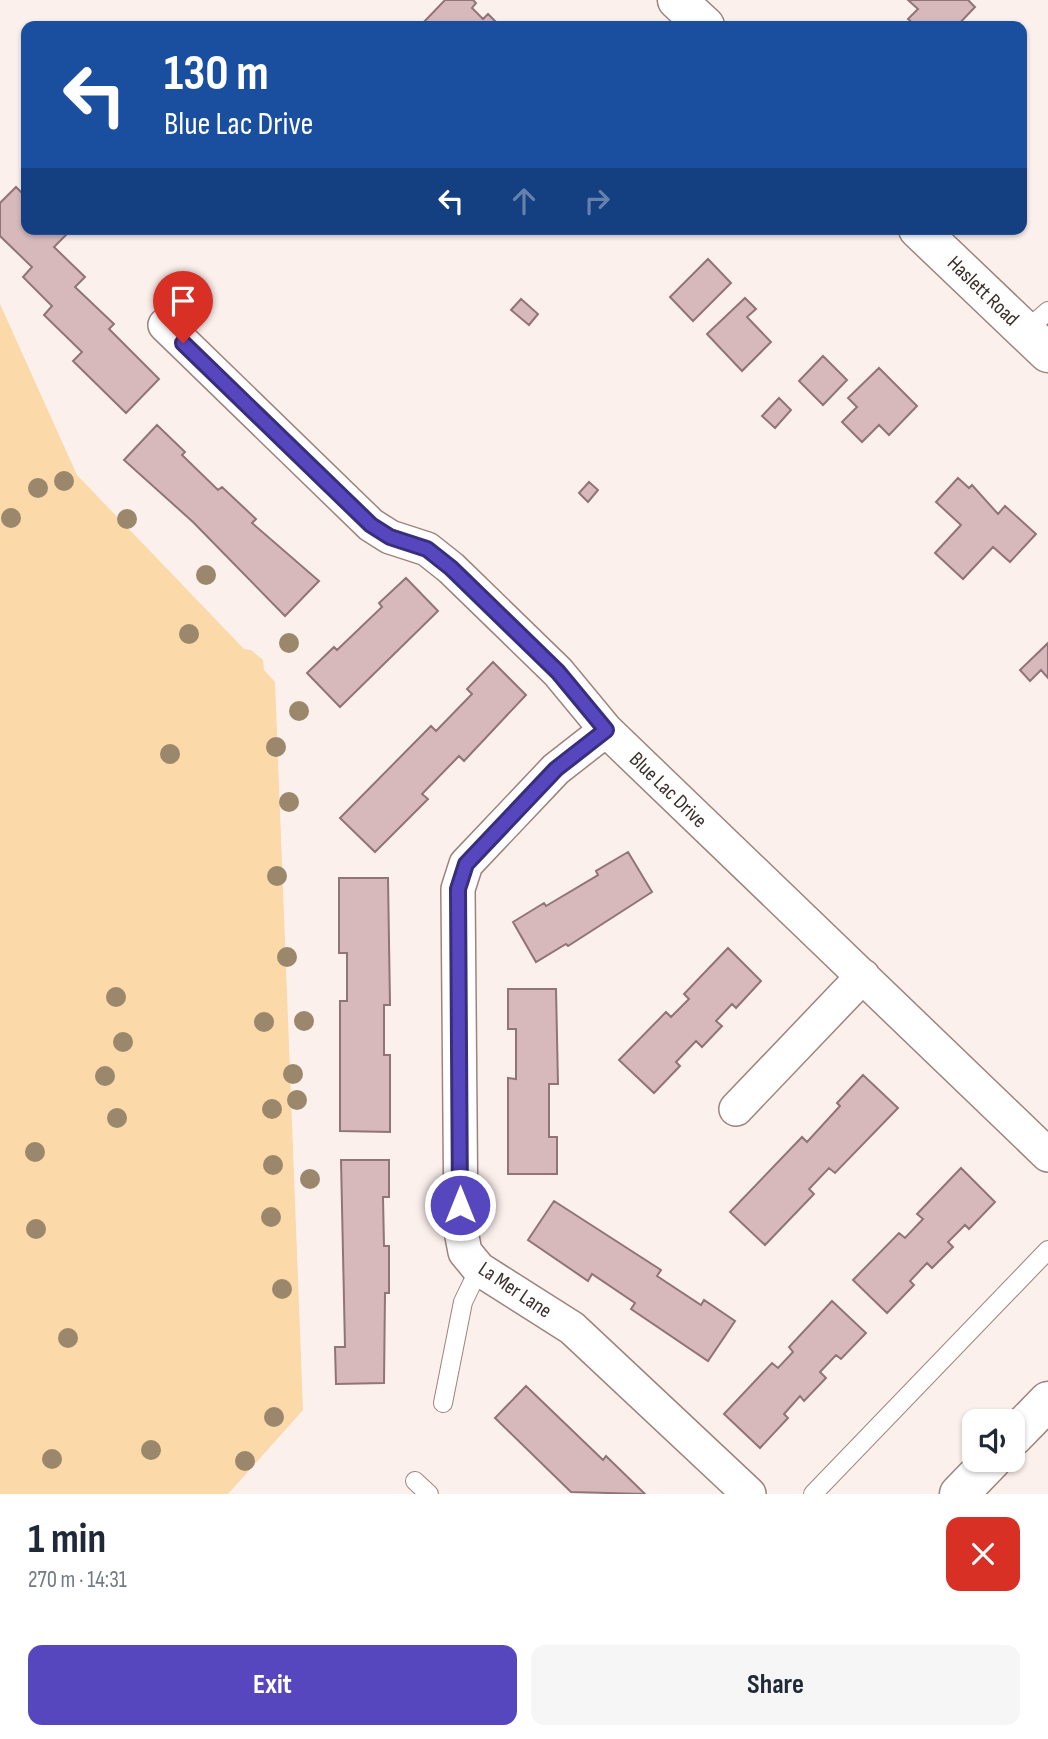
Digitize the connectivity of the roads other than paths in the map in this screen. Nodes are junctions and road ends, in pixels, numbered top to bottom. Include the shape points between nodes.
1 (677, 0) edge
2 (700, 21) edge
3 (925, 235) edge
4 (165, 325) dead end
5 (1040, 332) edge
6 (606, 730) junction
7 (863, 976) junction
8 (736, 1109) dead end
9 (1048, 1155) edge
10 (1048, 1250) edge
11 (479, 1269) junction
12 (1048, 1401) edge
13 (443, 1404) dead end
14 (1025, 1425) edge
15 (980, 1472) edge
16 (415, 1481) dead end
17 (429, 1494) edge
18 (749, 1494) edge
19 (813, 1494) edge
20 (959, 1494) edge

1 - 2 main road
3 - 5 main road, Haslett Road
4 - 6 street, Blue Lac Drive via 371,525 390,537 427,549 451,568 558,672
6 - 7 street, Blue Lac Drive
6 - 11 street, La Mer Lane via 556,769 466,864 458,889 460,1231 465,1252
7 - 8 street
7 - 9 street, Blue Lac Drive
10 - 19 lane
11 - 13 lane via 463,1302
11 - 18 street, La Mer Lane via 582,1336
12 - 14 main road
15 - 20 main road
16 - 17 lane

